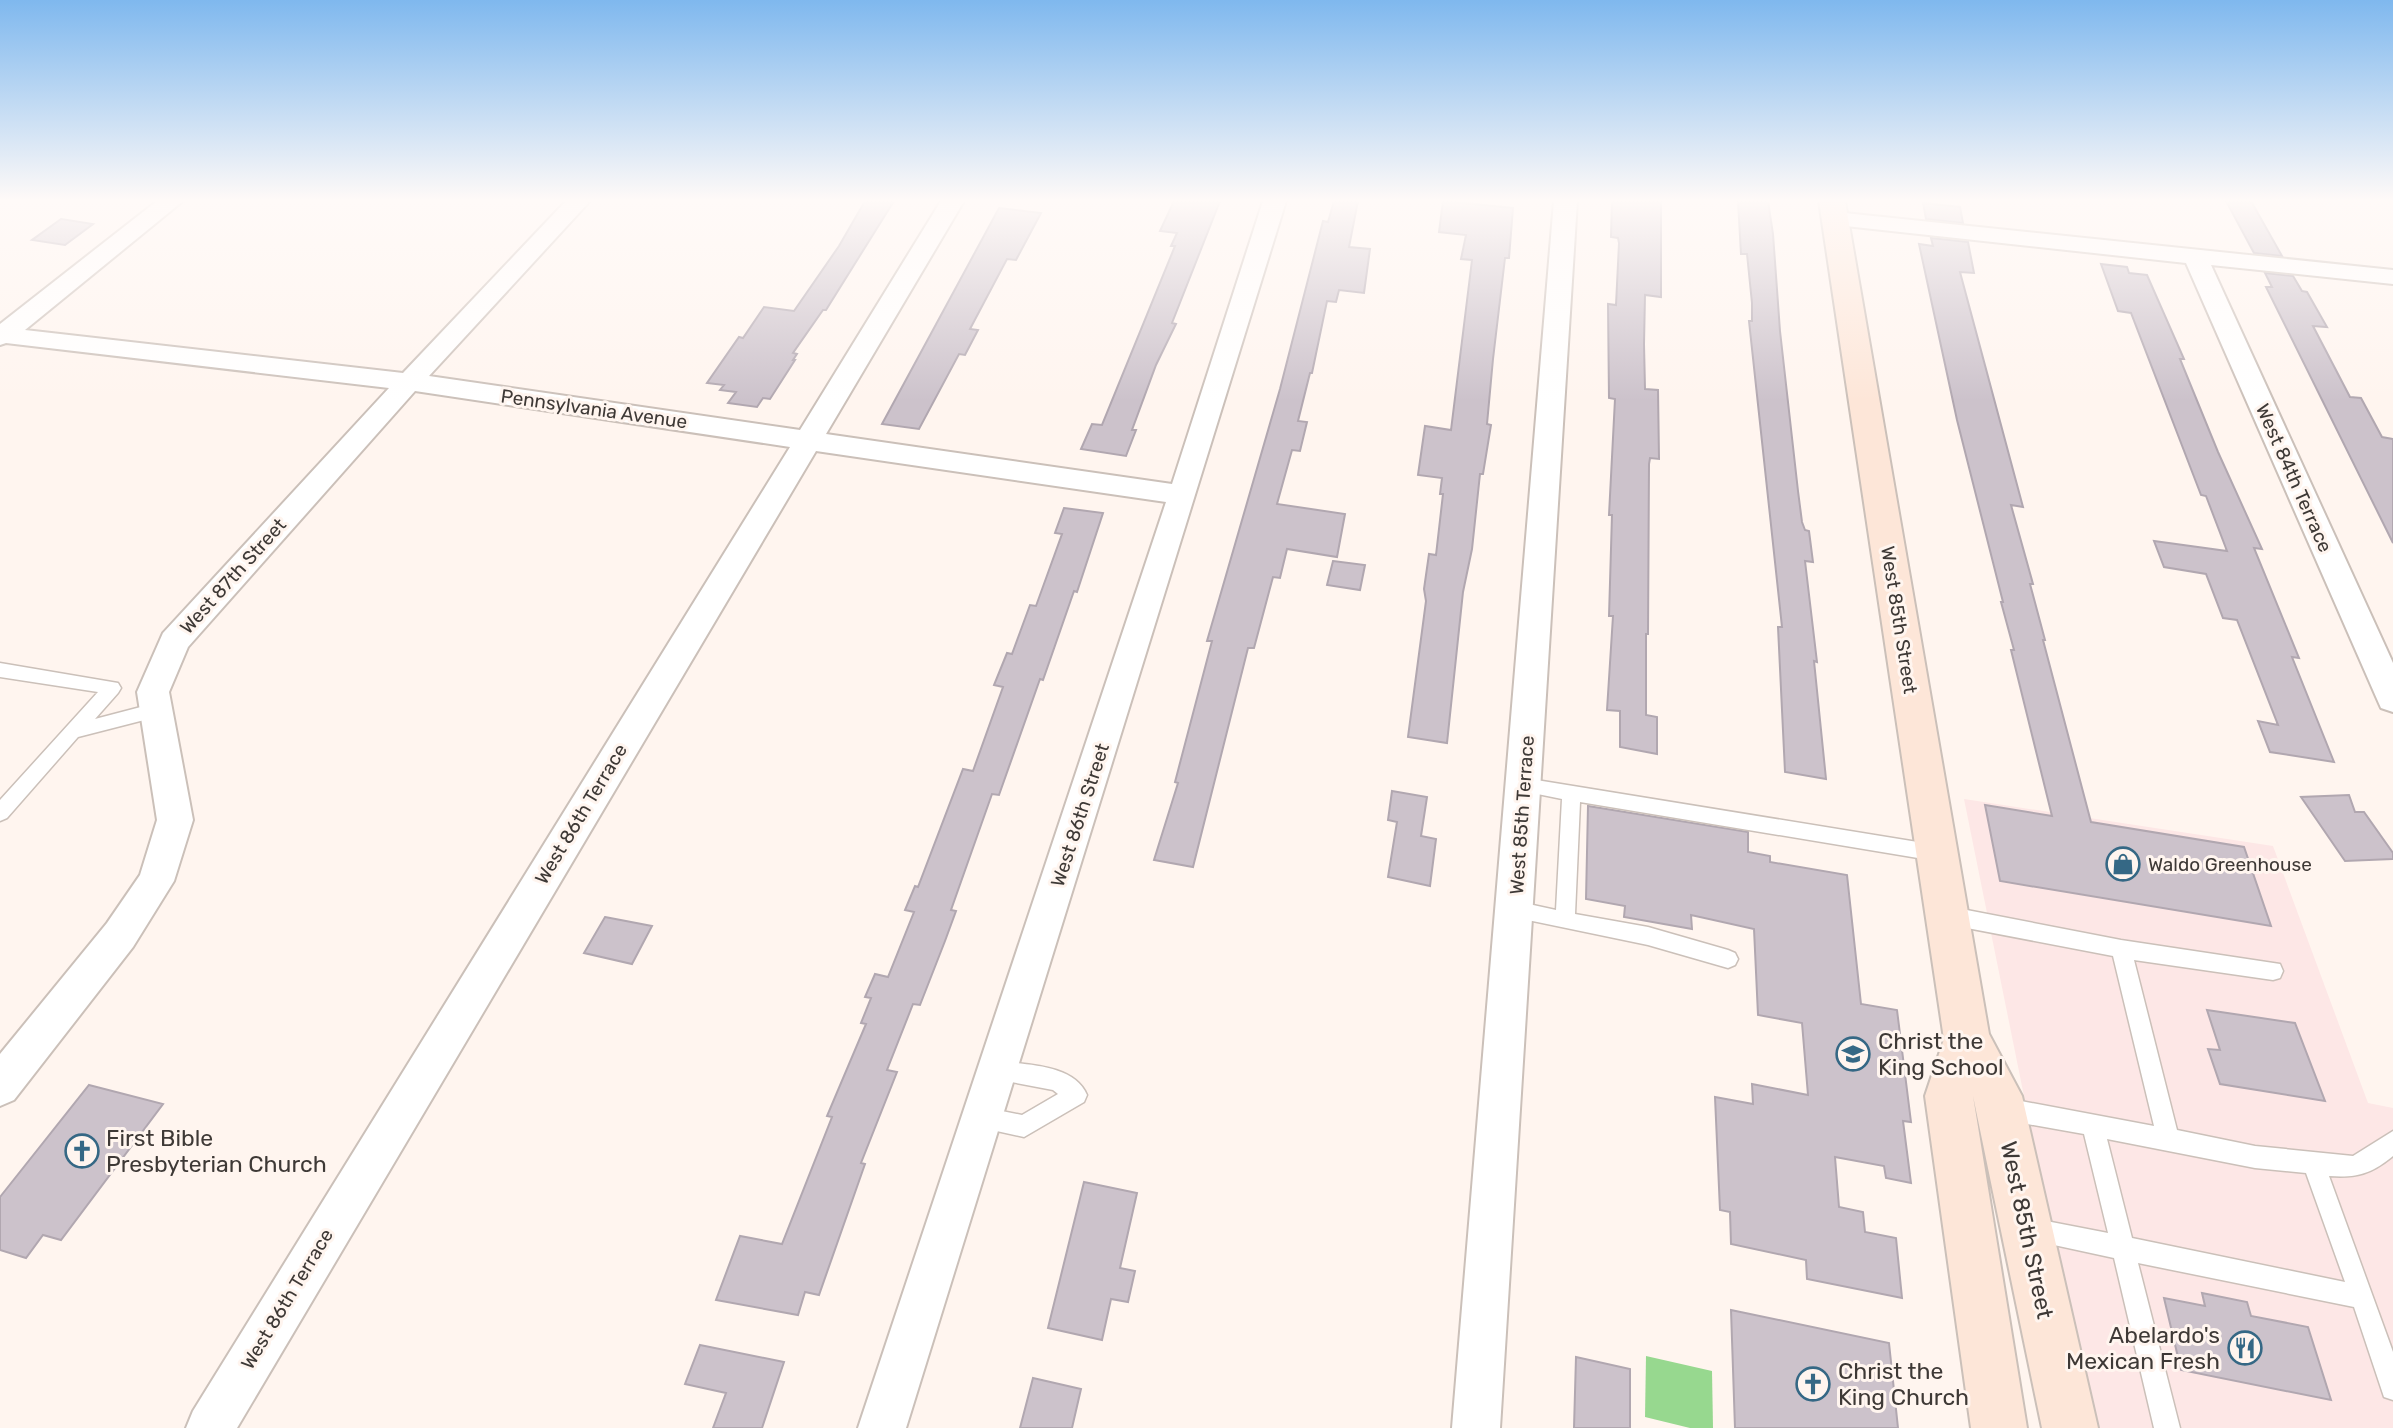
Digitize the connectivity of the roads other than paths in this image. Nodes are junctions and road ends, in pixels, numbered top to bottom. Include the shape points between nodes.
1 (88, 268) edge
2 (516, 268) edge
3 (912, 268) edge
4 (1254, 268) edge
5 (1561, 268) edge
6 (1842, 268) edge
7 (2200, 268) edge
8 (2300, 268) edge
9 (2393, 277) edge
10 (1, 336) edge
11 (409, 382) junction
12 (807, 440) junction
13 (1183, 495) junction
14 (0, 670) edge
15 (2393, 699) edge
16 (156, 710) junction
17 (76, 731) junction
18 (1524, 785) junction
19 (1571, 793) junction
20 (0, 813) edge
21 (1936, 853) junction
22 (1515, 911) junction
23 (1946, 915) junction
24 (1565, 921) junction
25 (2121, 949) junction
26 (1728, 959) dead end
27 (2273, 971) dead end
28 (1967, 1040) junction
29 (998, 1071) junction
30 (1, 1083) edge
31 (1950, 1100) junction
32 (2001, 1108) junction
33 (982, 1118) junction
34 (2093, 1126) junction
35 (2168, 1139) junction
36 (2393, 1143) edge
37 (2314, 1164) junction
38 (2025, 1228) junction
39 (2123, 1249) junction
40 (2362, 1297) junction
41 (2393, 1388) edge
42 (209, 1428) edge
43 (882, 1428) edge
44 (1476, 1428) edge
45 (1999, 1428) edge
46 (2070, 1428) edge
47 (2167, 1428) edge

1 - 10 street
2 - 11 street, West 87th Street
3 - 12 street, West 86th Terrace
4 - 13 street, West 86th Street
5 - 18 street, West 85th Terrace
6 - 21 main road, West 85th Street
7 - 15 street, West 84th Terrace
8 - 9 street
10 - 11 street, Pennsylvania Avenue
11 - 12 street, Pennsylvania Avenue
11 - 16 street, West 87th Street via 174,641 153,692
12 - 13 street, Pennsylvania Avenue
12 - 42 street, West 86th Terrace
13 - 29 street, West 86th Street
14 - 17 lane via 112,688
16 - 17 lane
16 - 30 street, West 87th Street via 174,820 156,881 120,935
17 - 20 lane
18 - 19 lane
18 - 22 street, West 85th Terrace
19 - 21 lane
19 - 24 lane
21 - 23 main road, West 85th Street
22 - 24 lane
22 - 44 street, West 85th Terrace
23 - 25 lane
23 - 28 main road, West 85th Street
24 - 26 lane via 1648,936
25 - 27 lane
25 - 35 lane
28 - 31 main road, West 85th Street
28 - 32 main road, West 85th Street
29 - 33 street, West 86th Street
29 - 33 lane via 1058,1081 1076,1095 1024,1126
31 - 32 lane
31 - 45 main road, West 85th Street
32 - 34 lane
32 - 38 main road, West 85th Street
33 - 43 street, West 86th Street
34 - 35 lane
34 - 39 lane
35 - 37 lane
36 - 37 lane via 2354,1167
37 - 40 lane
38 - 39 lane
38 - 46 main road, West 85th Street
39 - 40 lane
39 - 47 lane
40 - 41 lane

